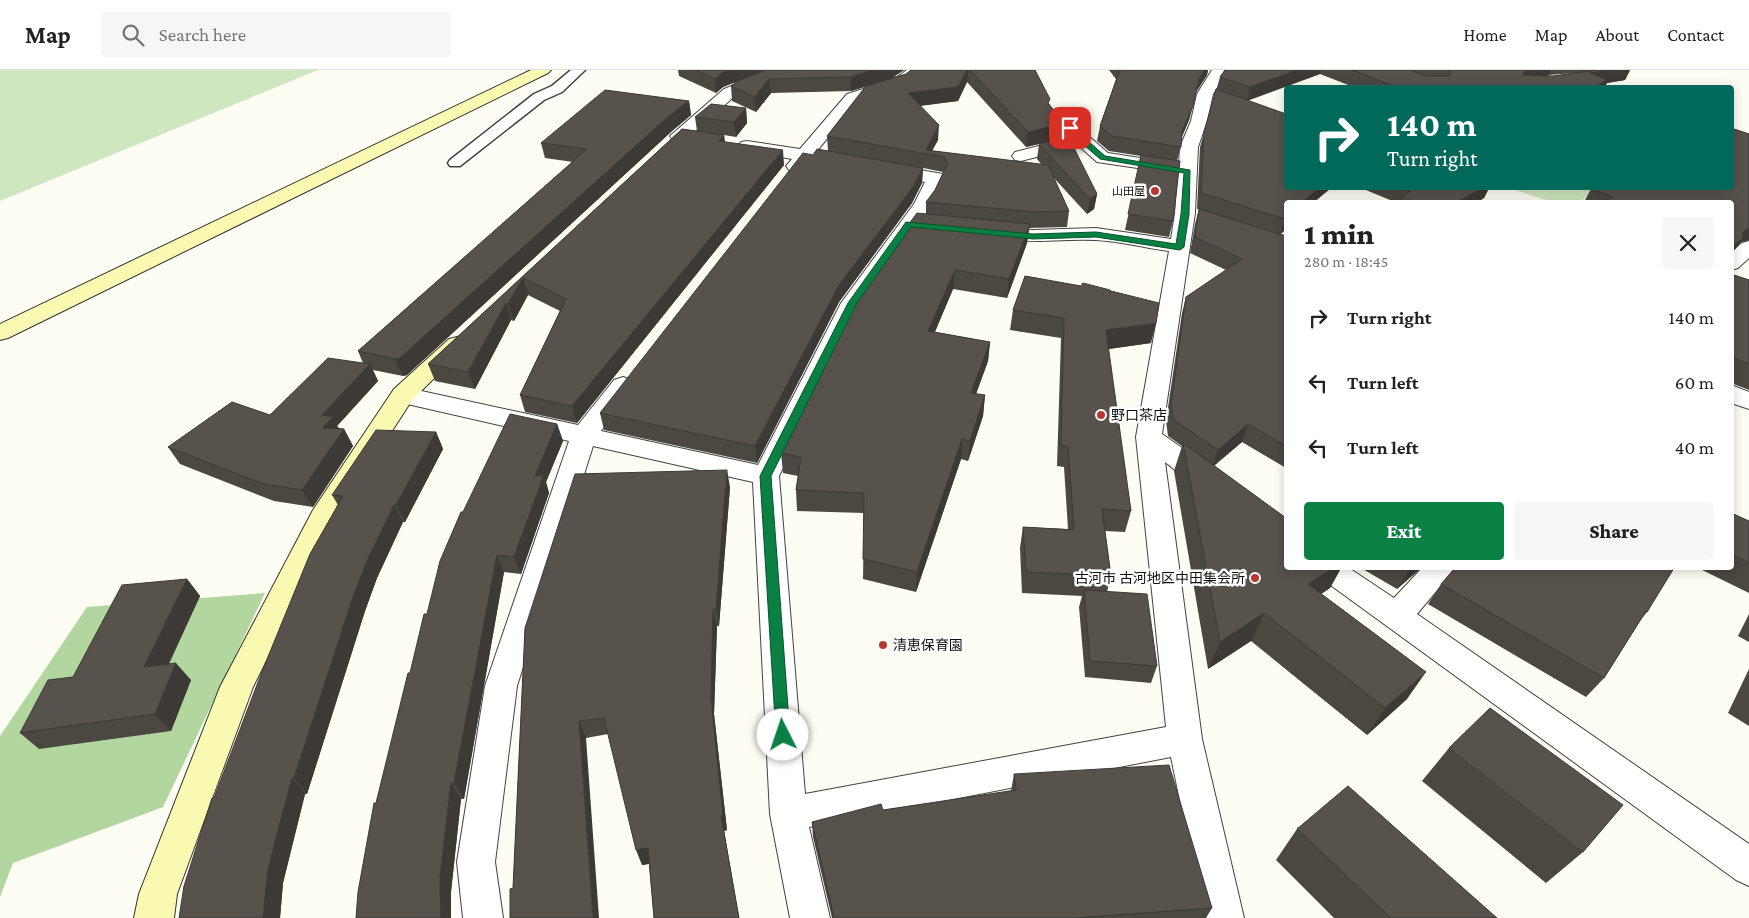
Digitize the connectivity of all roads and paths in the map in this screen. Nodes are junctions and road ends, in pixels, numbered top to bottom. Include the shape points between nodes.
1 (543, 70) edge
2 (784, 70) edge
3 (917, 70) edge
4 (1220, 70) edge
5 (584, 72) edge
6 (1205, 94) junction
7 (1223, 100) edge
8 (1056, 116) edge
9 (1083, 140) junction
10 (727, 143) edge
11 (659, 154) edge
12 (804, 154) junction
13 (1021, 156) dead end
14 (456, 163) dead end
15 (1188, 171) junction
16 (780, 186) edge
17 (976, 231) edge
18 (1180, 247) junction
19 (1749, 247) edge
20 (1734, 261) edge
21 (476, 326) edge
22 (0, 333) edge
23 (639, 365) edge
24 (1734, 394) edge
25 (404, 395) junction
26 (1749, 400) edge
27 (584, 435) junction
28 (1149, 438) junction
29 (766, 476) junction
30 (1230, 496) edge
31 (1331, 570) edge
32 (1437, 570) edge
33 (1396, 617) junction
34 (1185, 739) junction
35 (788, 814) junction
36 (1749, 866) edge
37 (154, 918) edge
38 (483, 918) edge
39 (810, 918) edge
40 (1224, 918) edge

1 - 22 street
2 - 11 street via 730,92 689,137
3 - 12 street via 899,83 852,98
4 - 6 street
5 - 14 lane via 539,97
6 - 7 street
6 - 15 street via 1189,147
8 - 9 street
9 - 13 street
9 - 15 street via 1103,158
10 - 12 street
12 - 16 street
12 - 29 street via 936,178 923,205 919,225 852,303
15 - 18 street via 1194,216
17 - 18 street via 1033,236 1096,234
18 - 28 street
19 - 20 street
21 - 25 street
23 - 27 street
24 - 26 street
25 - 27 street
25 - 37 street via 327,510 238,687 158,894
27 - 29 street
27 - 38 street via 501,686 476,862
28 - 30 street
28 - 34 street
29 - 35 street
31 - 33 street
32 - 33 street
33 - 36 street
34 - 35 street
34 - 40 street
35 - 39 street

